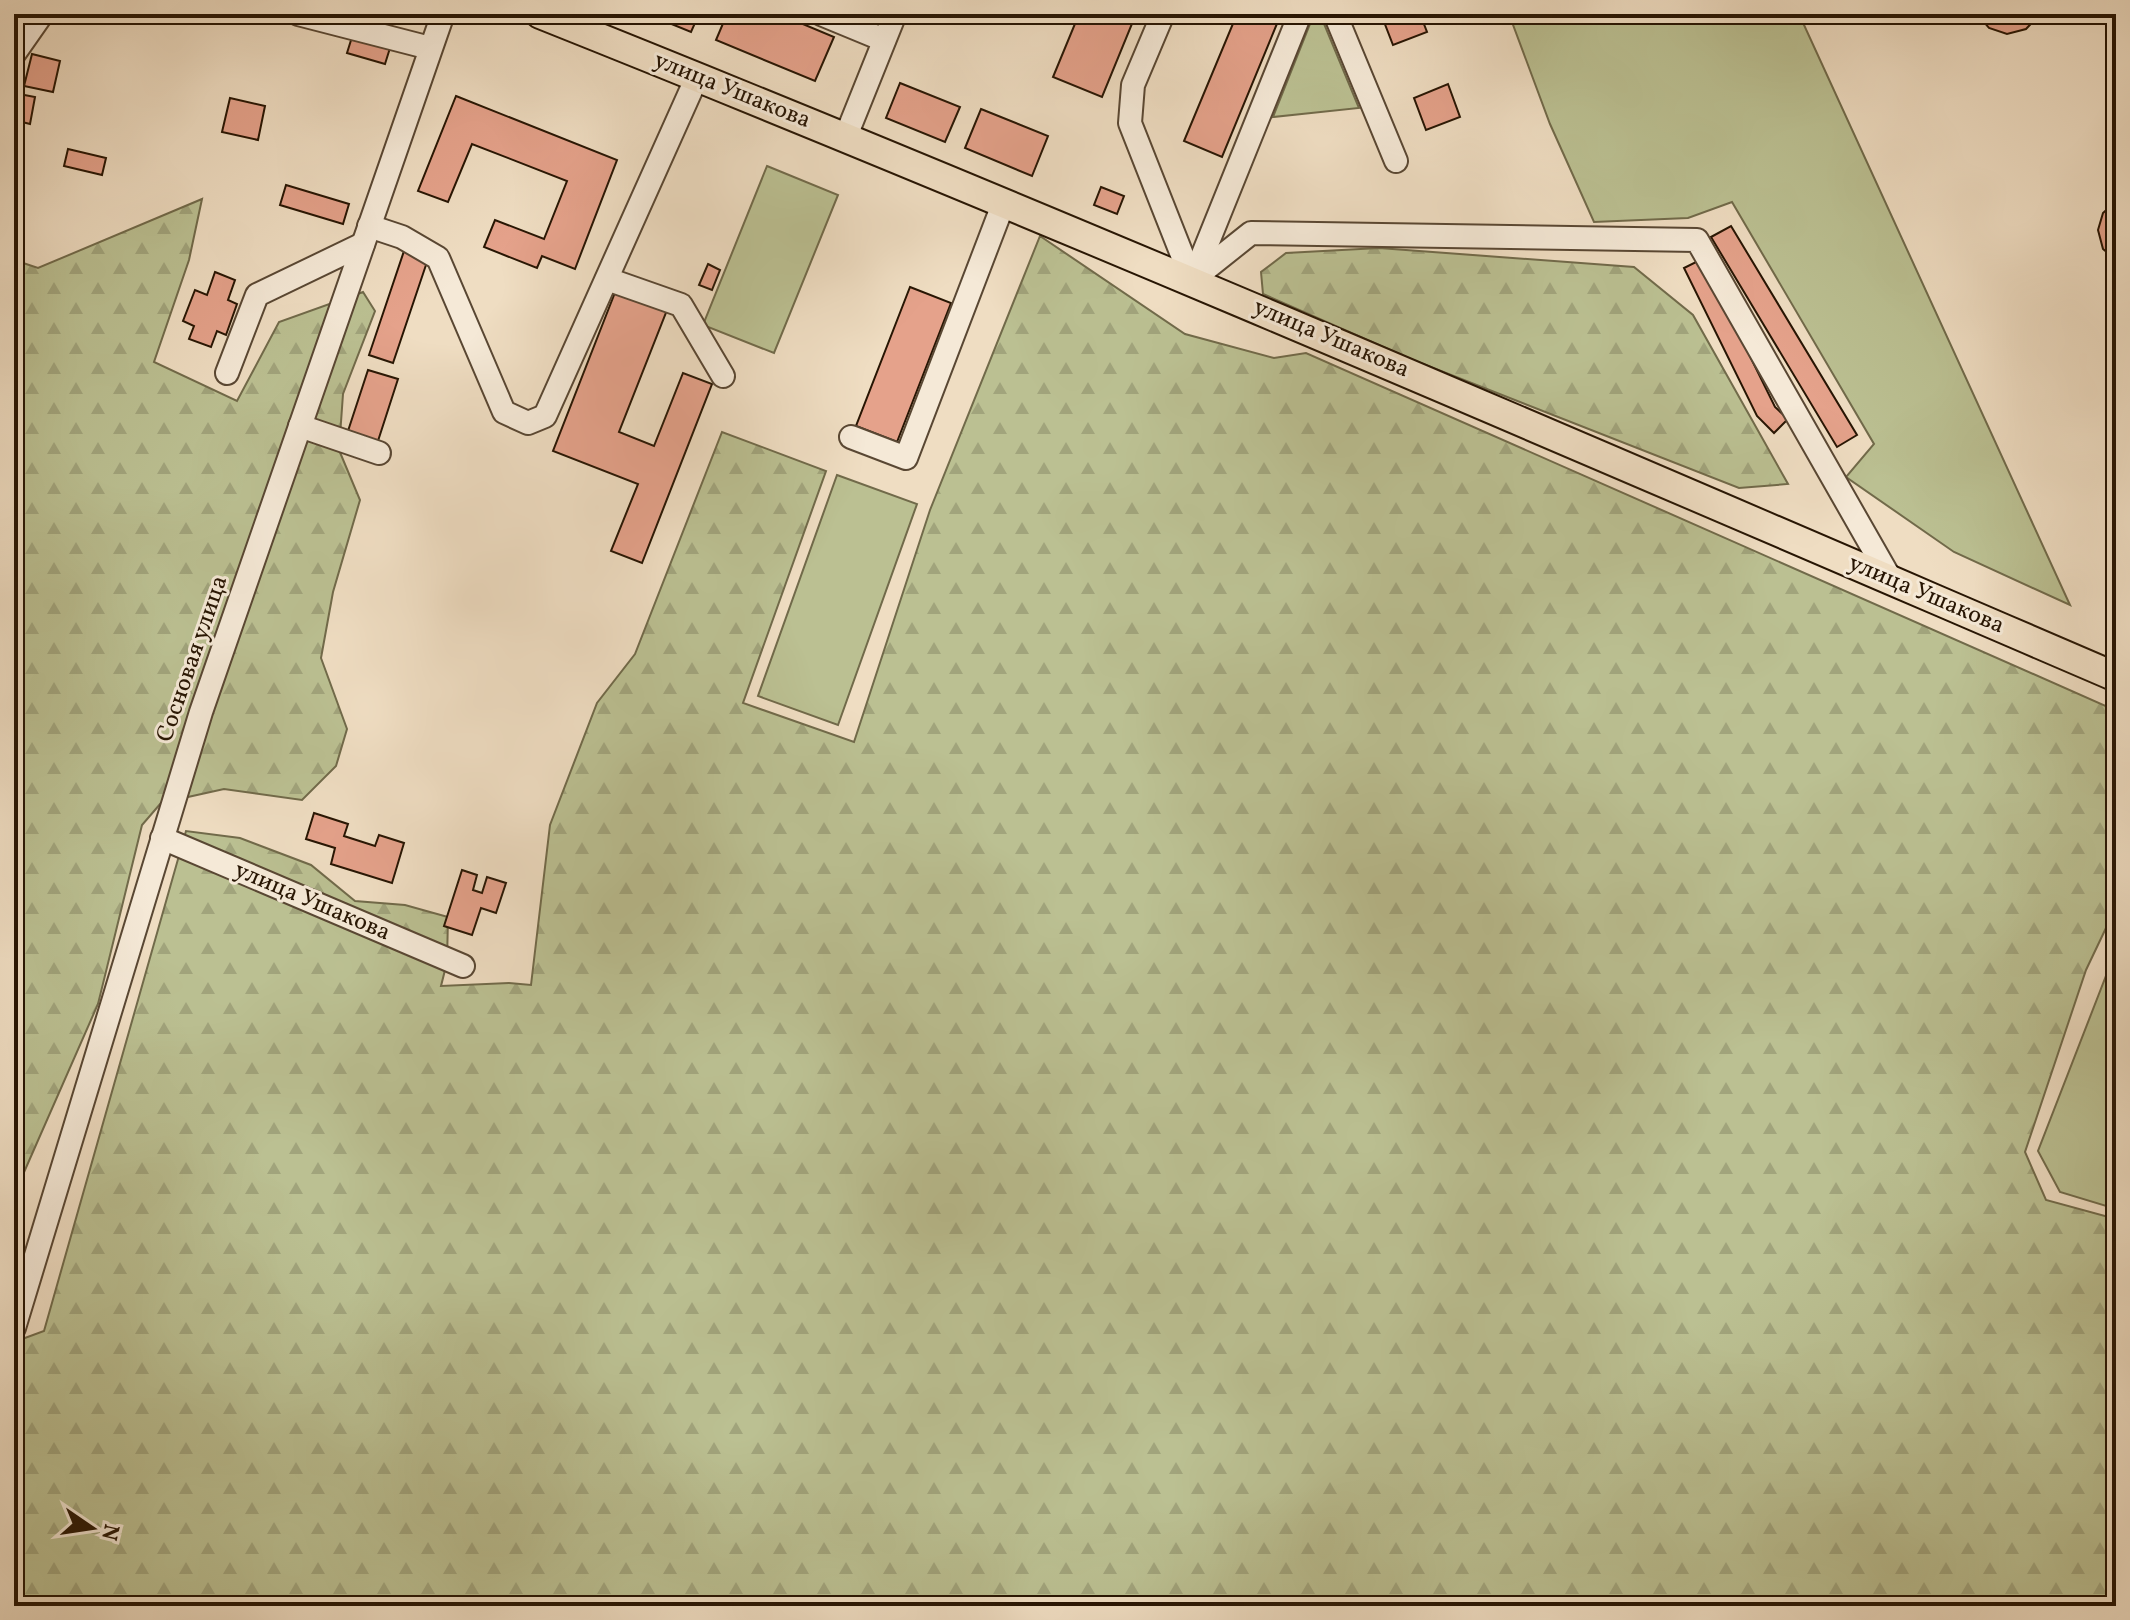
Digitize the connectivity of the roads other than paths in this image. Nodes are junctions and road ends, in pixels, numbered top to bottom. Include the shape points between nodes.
1 (42, 14) edge
2 (298, 14) edge
3 (443, 14) edge
4 (540, 14) edge
5 (821, 14) edge
6 (895, 14) edge
7 (1163, 14) edge
8 (1300, 14) edge
9 (1335, 14) edge
10 (884, 40) junction
11 (430, 48) junction
12 (14, 54) edge
13 (697, 77) junction
14 (846, 136) junction
15 (1396, 161) dead end
16 (1004, 202) junction
17 (366, 235) junction
18 (607, 279) junction
19 (1192, 280) junction
20 (227, 373) dead end
21 (723, 376) dead end
22 (300, 426) junction
23 (851, 437) dead end
24 (379, 453) dead end
25 (1891, 580) junction
26 (2116, 677) edge
27 (162, 838) junction
28 (463, 966) dead end
29 (14, 1328) edge

1 - 12 street
2 - 11 street
3 - 11 street, Сосновая улица
4 - 13 main road, улица Ушакова
5 - 10 street
6 - 10 street
7 - 19 street via 1133,85 1130,123
8 - 19 street
9 - 15 street
10 - 14 street
11 - 17 street, Сосновая улица
13 - 14 main road, улица Ушакова
13 - 18 street
14 - 16 main road, улица Ушакова
16 - 19 main road, улица Ушакова
16 - 23 street via 906,458
17 - 18 street via 402,237 438,258 504,412 528,423 545,416
17 - 20 street via 257,295
17 - 22 street, Сосновая улица
18 - 21 street via 681,305
19 - 25 main road, улица Ушакова
19 - 25 street via 1251,233 1697,240
22 - 24 street
22 - 27 street, Сосновая улица
25 - 26 main road, улица Ушакова
27 - 28 street, улица Ушакова
27 - 29 street, Сосновая улица

